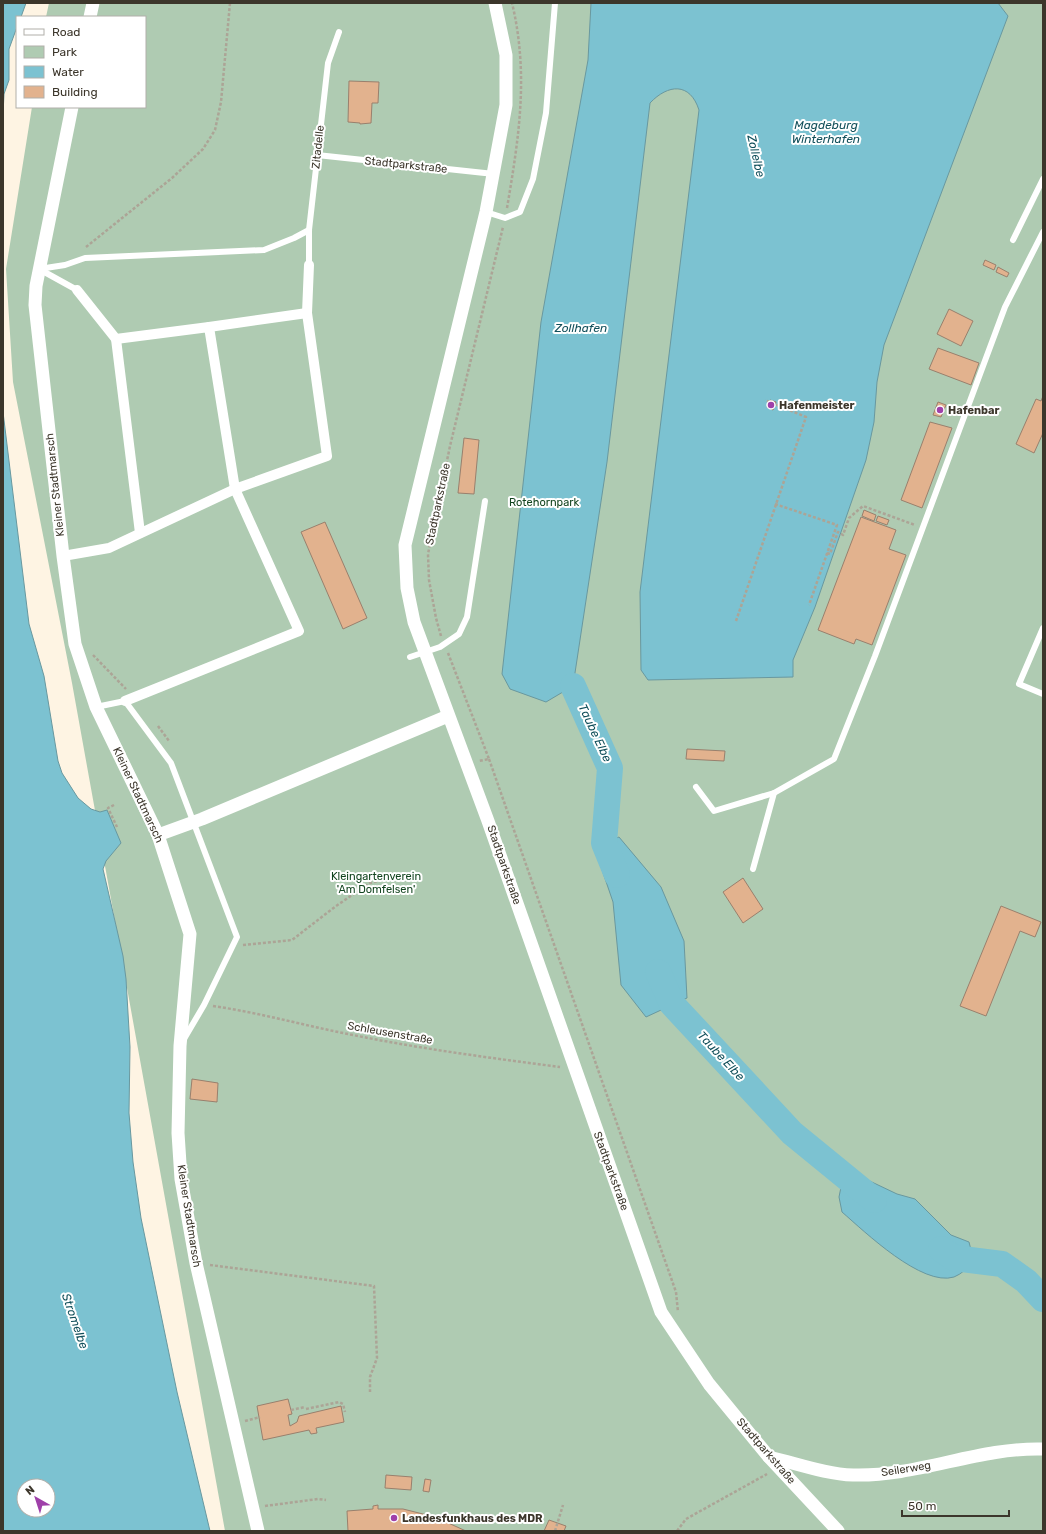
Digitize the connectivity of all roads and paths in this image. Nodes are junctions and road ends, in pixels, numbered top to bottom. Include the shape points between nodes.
1 (93, 3) edge
2 (230, 3) edge
3 (494, 3) edge
4 (555, 3) edge
5 (90, 16) edge
6 (339, 32) dead end
7 (72, 108) edge
8 (317, 155) junction
9 (494, 174) junction
10 (1043, 179) edge
11 (486, 212) junction
12 (503, 224) dead end
13 (309, 230) junction
14 (1043, 232) edge
15 (1013, 240) dead end
16 (82, 249) dead end
17 (309, 265) joint
18 (39, 269) junction
19 (76, 290) joint
20 (307, 313) junction
21 (209, 326) junction
22 (116, 339) junction
23 (765, 400) dead end
24 (235, 489) junction
25 (485, 501) dead end
26 (775, 504) junction
27 (923, 528) junction
28 (140, 533) junction
29 (827, 553) junction
30 (63, 556) junction
31 (809, 604) dead end
32 (736, 621) dead end
33 (1043, 628) edge
34 (444, 644) junction
35 (426, 652) junction
36 (410, 657) dead end
37 (1043, 694) edge
38 (125, 701) junction
39 (96, 707) junction
40 (448, 716) junction
41 (489, 759) junction
42 (467, 764) junction
43 (696, 787) dead end
44 (774, 793) junction
45 (114, 805) dead end
46 (194, 822) junction
47 (116, 827) dead end
48 (158, 835) junction
49 (753, 869) dead end
50 (404, 875) dead end
51 (231, 946) junction
52 (204, 1005) junction
53 (180, 1046) junction
54 (575, 1069) junction
55 (196, 1262) junction
56 (673, 1330) junction
57 (370, 1392) dead end
58 (291, 1410) dead end
59 (345, 1412) dead end
60 (260, 1417) dead end
61 (241, 1422) dead end
62 (1043, 1449) edge
63 (769, 1457) junction
64 (779, 1468) junction
65 (326, 1500) dead end
66 (563, 1505) dead end
67 (252, 1508) junction
68 (258, 1531) edge
69 (555, 1531) edge
70 (678, 1531) edge
71 (838, 1531) edge

1 - 5 street
2 - 16 path via 221,102 215,130 203,149 172,178
3 - 9 street, Stadtparkstraße via 506,55 506,105
4 - 11 lane via 546,113 533,179 520,212 505,218
6 - 8 lane, Zitadelle via 328,64
7 - 18 street, Kleiner Stadtmarsch
8 - 9 lane, Stadtparkstraße
8 - 13 lane, Zitadelle
9 - 11 street, Stadtparkstraße
10 - 15 lane
11 - 35 street, Stadtparkstraße via 406,545 407,588 414,622
12 - 34 path, Stadtparkstraße via 450,446 428,554 429,580
13 - 17 lane, Zitadelle
13 - 18 lane via 264,250 85,258 65,265
14 - 27 lane via 1005,307
17 - 20 street
18 - 19 lane
18 - 30 street, Kleiner Stadtmarsch via 35,305
19 - 22 street
20 - 21 street
20 - 24 street via 327,456
21 - 22 street
21 - 24 street
22 - 28 street
23 - 26 path via 806,417
24 - 28 street
24 - 38 street via 299,631
25 - 34 lane via 467,617 459,634
26 - 29 path via 837,525
26 - 32 path
27 - 29 path via 863,506 849,518 843,535 838,532 830,554
27 - 44 lane via 834,759
28 - 30 street via 109,548
29 - 31 path
30 - 39 street, Kleiner Stadtmarsch via 75,644
33 - 37 lane via 1019,684
34 - 35 lane
34 - 41 path, Stadtparkstraße
35 - 36 lane
35 - 40 street, Stadtparkstraße
38 - 39 lane
38 - 46 lane via 171,763
39 - 48 street, Kleiner Stadtmarsch
40 - 42 street, Stadtparkstraße
40 - 46 street
41 - 42 path
41 - 56 path, Stadtparkstraße via 676,1292 679,1324
42 - 54 street, Stadtparkstraße
43 - 44 lane via 714,811
44 - 49 lane
45 - 47 path via 108,808
46 - 48 street
46 - 51 lane via 236,937
48 - 53 street, Kleiner Stadtmarsch via 190,934
50 - 51 path via 370,883 292,940
51 - 52 lane
52 - 53 lane
52 - 54 path, Schleusenstraße via 253,1012 352,1035 440,1051
53 - 55 street, Kleiner Stadtmarsch via 178,1141 181,1179
54 - 56 street, Stadtparkstraße via 661,1312
55 - 57 path via 374,1286 377,1358 370,1377
55 - 67 street, Kleiner Stadtmarsch
56 - 63 street, Stadtparkstraße via 709,1384
58 - 59 path via 338,1402 343,1404
60 - 61 path
62 - 63 street, Seilerweg via 1014,1449 894,1472 861,1474 836,1473
63 - 64 street, Stadtparkstraße
64 - 70 path via 686,1519
64 - 71 street, Stadtparkstraße
65 - 67 path
66 - 69 path
67 - 68 street, Kleiner Stadtmarsch

